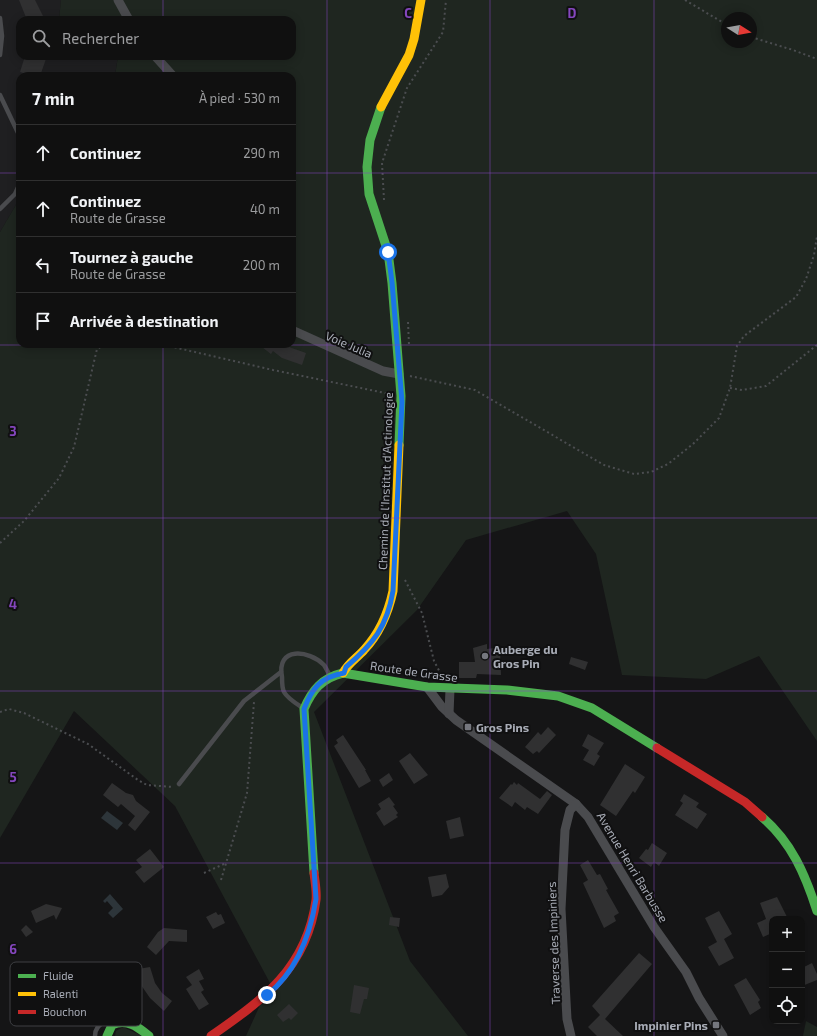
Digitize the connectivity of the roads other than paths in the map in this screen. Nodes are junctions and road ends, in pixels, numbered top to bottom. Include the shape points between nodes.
1 (118, 0) edge
2 (421, 0) edge
3 (127, 16) edge
4 (0, 18) edge
5 (0, 55) edge
6 (158, 60) edge
7 (169, 72) edge
8 (0, 95) edge
9 (16, 129) edge
10 (16, 192) edge
11 (0, 209) edge
12 (296, 332) edge
13 (399, 374) junction
14 (281, 672) junction
15 (344, 673) junction
16 (330, 676) junction
17 (427, 687) junction
18 (450, 689) junction
19 (304, 709) junction
20 (449, 714) junction
21 (179, 784) road end
22 (576, 804) junction
23 (817, 911) edge
24 (99, 1026) edge
25 (112, 1026) edge
26 (137, 1026) edge
27 (95, 1036) edge
28 (107, 1036) edge
29 (149, 1036) edge
30 (211, 1036) edge
31 (571, 1036) edge
32 (724, 1036) edge

1 - 3 street
2 - 13 main road, Chemin de l'Institut d'Actinologie via 409,55 376,118 367,167 369,194 389,260
4 - 5 lane
6 - 7 street
8 - 9 lane
10 - 11 lane
12 - 13 street, Voie Julia via 383,371
13 - 15 main road, Chemin de l'Institut d'Actinologie via 401,396 393,591 386,619 376,638 346,667
14 - 16 lane via 282,660 287,655 295,653 323,664
14 - 19 lane via 284,692
14 - 21 lane via 244,701
15 - 16 main road, Route de Grasse
15 - 17 main road, Route de Grasse
16 - 19 main road, Route de Grasse via 313,690
17 - 18 main road, Route de Grasse
17 - 20 street, Avenue Henri Barbusse
18 - 20 street
18 - 23 main road, Route de Grasse via 508,690 558,696 592,708 745,802 770,824 793,852
19 - 30 main road, Route de Grasse via 316,899 313,918 307,938 289,972 272,991
20 - 22 street, Avenue Henri Barbusse
22 - 31 street, Traverse des Impiniers via 570,810 565,830 561,909 567,1019
22 - 32 street, Avenue Henri Barbusse via 596,828 650,920
24 - 27 lane
25 - 28 main road
26 - 29 main road

